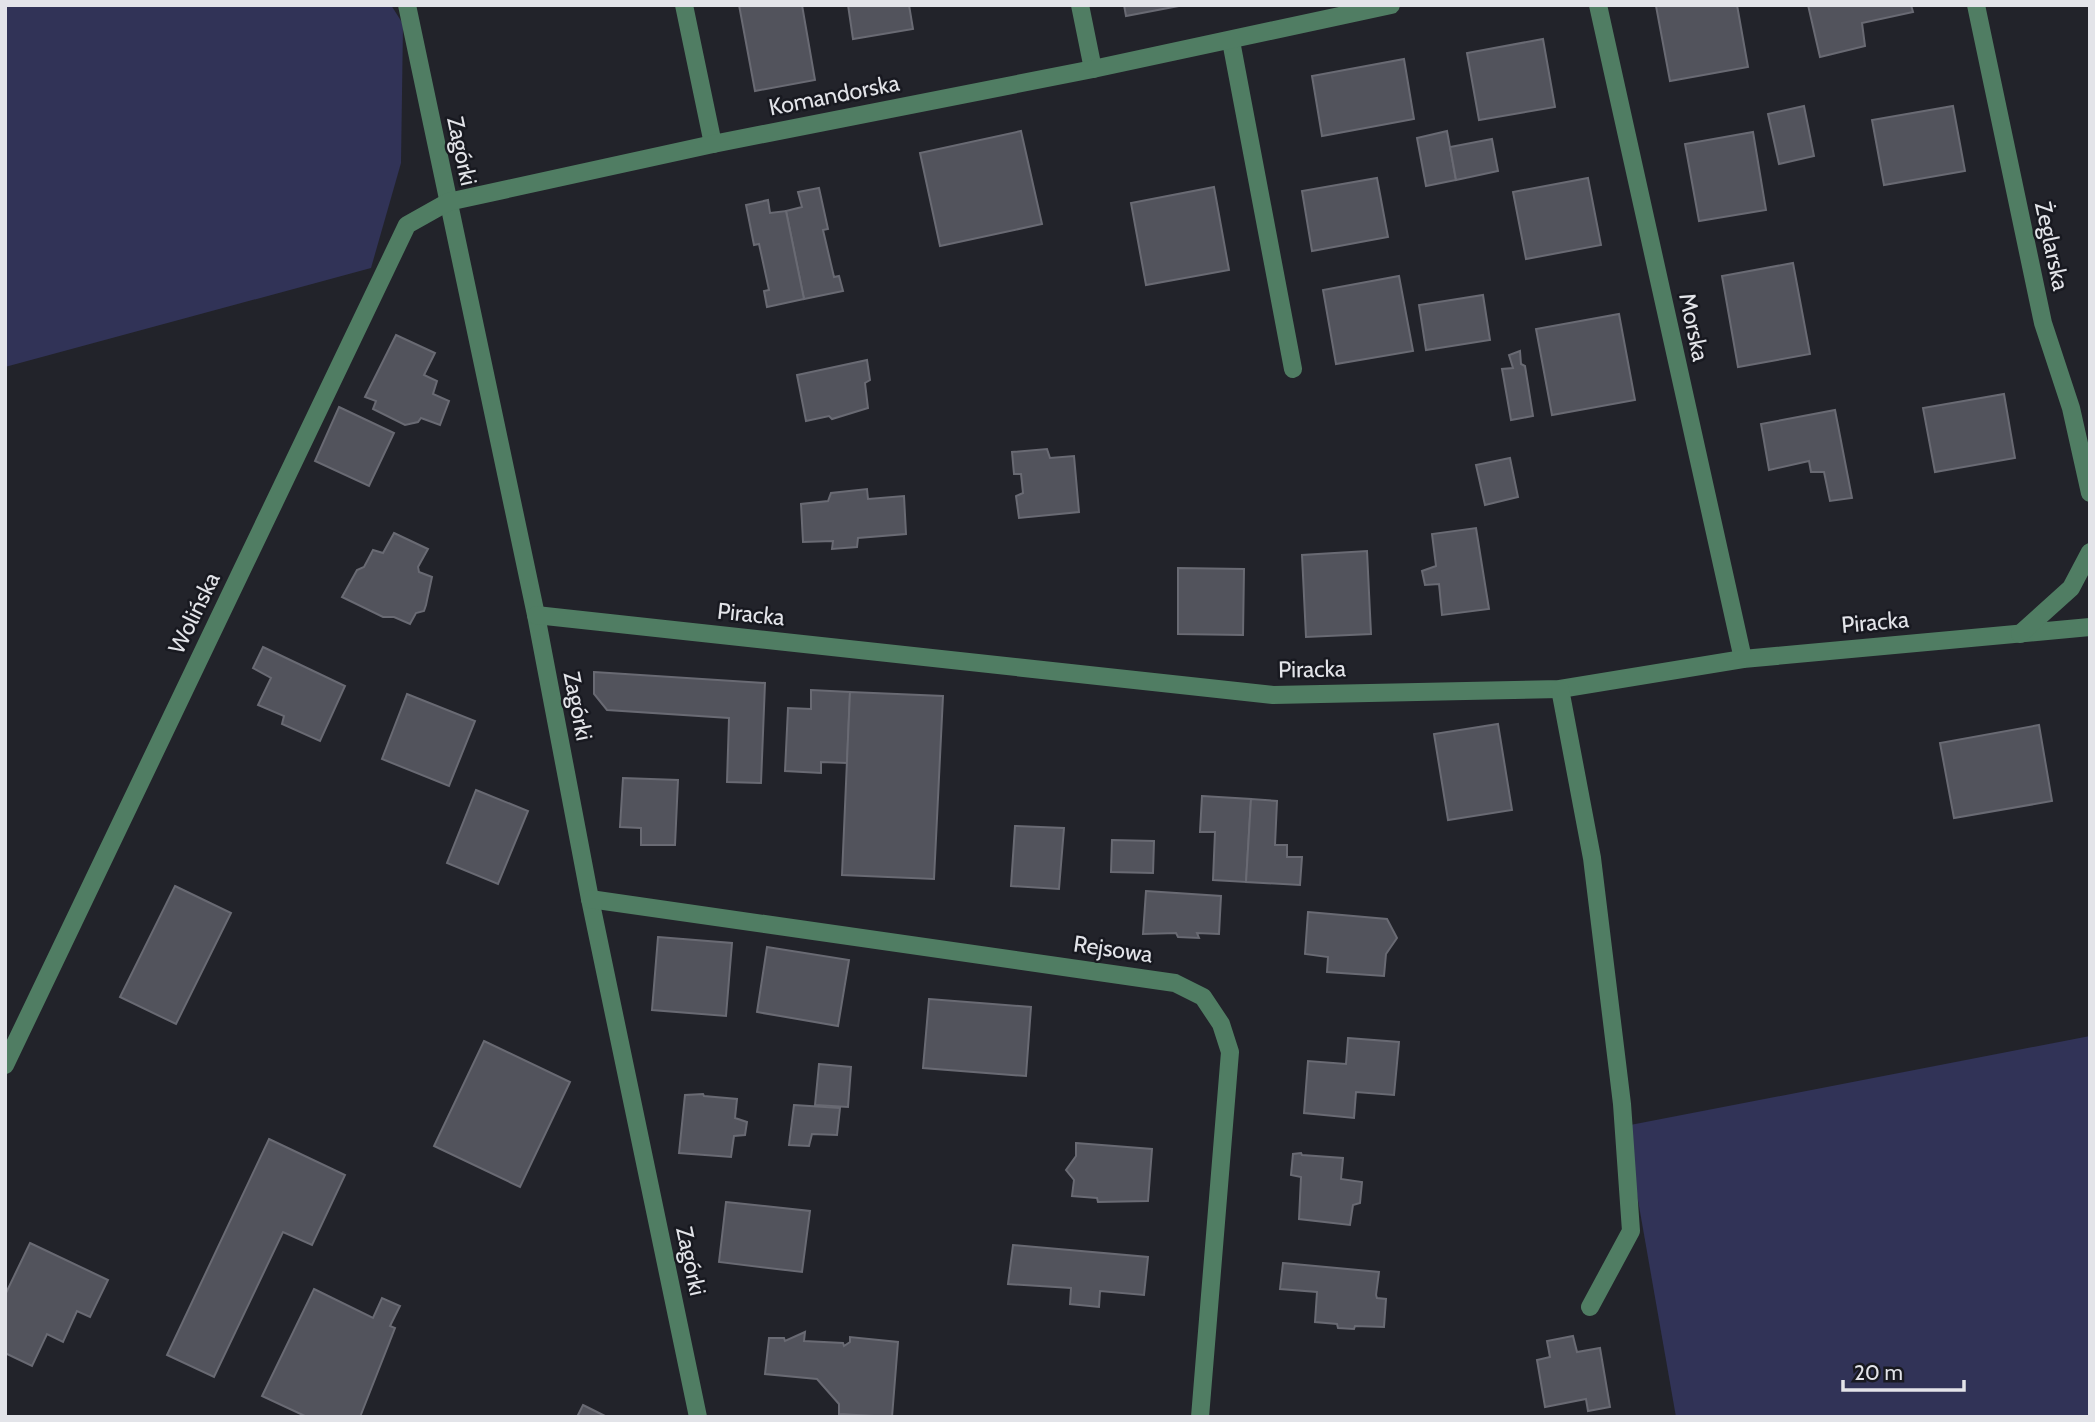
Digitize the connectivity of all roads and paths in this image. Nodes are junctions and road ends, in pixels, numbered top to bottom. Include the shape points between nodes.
1 (407, 5) edge
2 (684, 5) edge
3 (1080, 5) edge
4 (1391, 5) edge
5 (1598, 5) edge
6 (1976, 5) edge
7 (1231, 41) junction
8 (1093, 69) junction
9 (713, 144) junction
10 (448, 202) junction
11 (1293, 369) dead end
12 (2090, 494) edge
13 (2090, 552) edge
14 (536, 615) junction
15 (2090, 627) edge
16 (2020, 634) junction
17 (1742, 659) junction
18 (1560, 689) junction
19 (590, 899) junction
20 (5, 1065) edge
21 (1590, 1307) dead end
22 (698, 1417) edge
23 (1200, 1417) edge

1 - 10 street, Zagórki
2 - 9 street
3 - 8 street
4 - 7 street, Komandorska
5 - 17 street, Morska
6 - 12 street, Żeglarska via 2043,323 2071,408
7 - 8 street, Komandorska
7 - 11 street
8 - 9 street, Komandorska
9 - 10 street, Komandorska
10 - 14 street, Zagórki
10 - 20 street, Wolińska via 407,225
13 - 16 street via 2071,588
14 - 18 street, Piracka via 1273,695
14 - 19 street, Zagórki
15 - 16 street, Piracka
16 - 17 street, Piracka
17 - 18 street, Piracka
18 - 21 street via 1592,858 1622,1104 1631,1231
19 - 22 street, Zagórki
19 - 23 street, Rejsowa via 1175,983 1203,997 1221,1024 1230,1052

